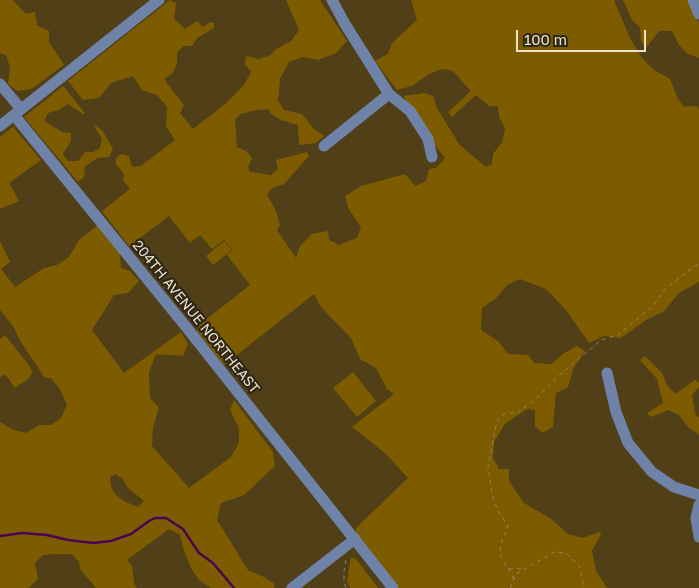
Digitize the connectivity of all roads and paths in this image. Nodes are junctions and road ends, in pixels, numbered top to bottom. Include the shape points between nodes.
1 (159, 0) edge
2 (332, 0) edge
3 (693, 0) edge
4 (699, 14) edge
5 (0, 84) edge
6 (389, 94) junction
7 (18, 112) junction
8 (0, 126) edge
9 (324, 146) dead end
10 (432, 157) dead end
11 (699, 263) edge
12 (607, 372) dead end
13 (699, 495) edge
14 (699, 505) edge
15 (699, 538) edge
16 (354, 539) junction
17 (347, 553) dead end
18 (508, 569) junction
19 (523, 570) junction
20 (514, 579) junction
21 (292, 588) edge
22 (346, 588) edge
23 (393, 588) edge
24 (510, 588) edge
25 (584, 588) edge

1 - 7 street
2 - 6 street
3 - 4 street
5 - 7 street, 204TH AVENUE NORTHEAST
6 - 9 street
6 - 10 street via 410,111 428,139
7 - 8 street
7 - 16 street, 204TH AVENUE NORTHEAST
11 - 18 path via 666,288 653,306 618,335 601,340 536,399 517,413 506,413 497,421 488,466 492,494 508,526 500,554
12 - 13 street via 616,412 628,443 652,472 674,487
14 - 15 street via 696,518
16 - 21 street
16 - 23 street, 204TH AVENUE NORTHEAST
17 - 22 path
18 - 19 path
18 - 20 path
19 - 20 path
19 - 25 path via 554,552 566,552 580,567
20 - 24 path

